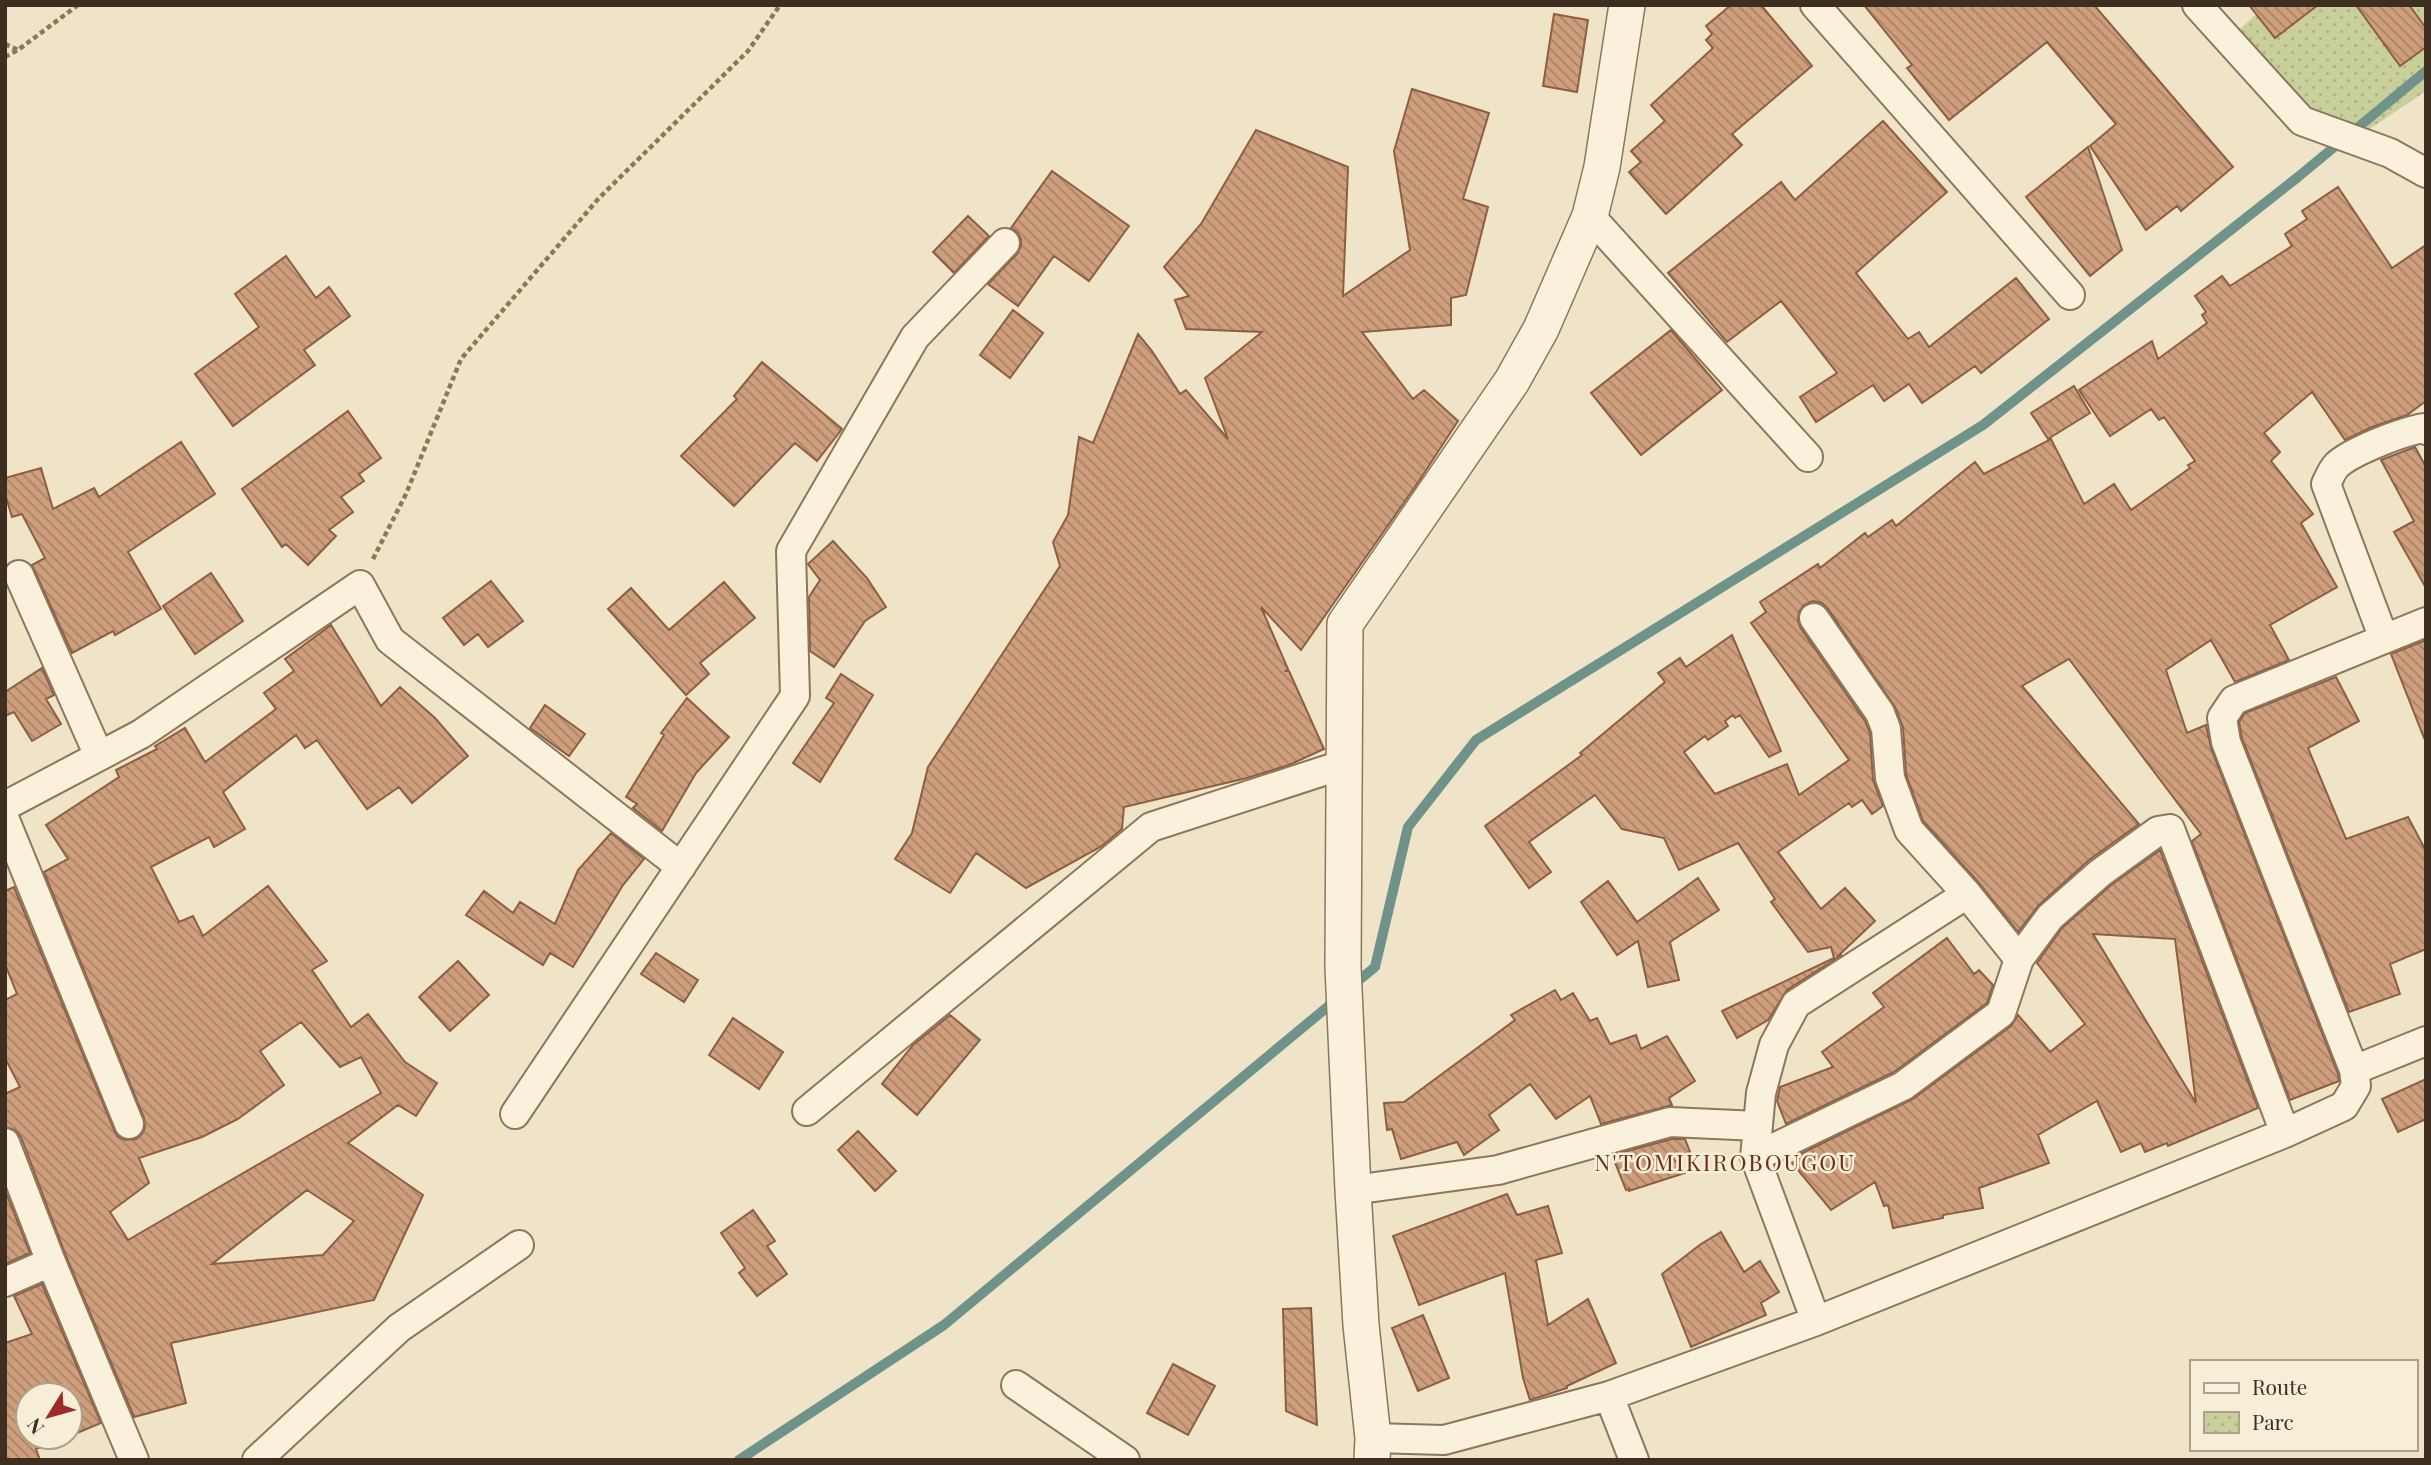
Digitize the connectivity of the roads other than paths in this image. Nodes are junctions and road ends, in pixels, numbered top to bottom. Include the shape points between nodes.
1 (1627, 5) edge
2 (1815, 5) edge
3 (2197, 5) edge
4 (2426, 173) edge
5 (1590, 216) junction
6 (1005, 243) dead end
7 (2070, 295) dead end
8 (2426, 430) edge
9 (1808, 457) dead end
10 (19, 575) dead end
11 (1814, 618) dead end
12 (2426, 622) edge
13 (2384, 639) junction
14 (99, 756) junction
15 (1345, 764) junction
16 (5, 806) edge
17 (5, 820) edge
18 (681, 867) junction
19 (1967, 894) junction
20 (2020, 960) junction
21 (2426, 1041) edge
22 (2354, 1070) junction
23 (807, 1111) dead end
24 (514, 1114) dead end
25 (129, 1124) dead end
26 (1758, 1126) junction
27 (2285, 1133) junction
28 (5, 1143) edge
29 (1755, 1157) junction
30 (1353, 1190) junction
31 (519, 1245) dead end
32 (51, 1262) junction
33 (5, 1282) edge
34 (1816, 1321) junction
35 (1016, 1385) dead end
36 (1609, 1396) junction
37 (1372, 1449) edge
38 (134, 1460) edge
39 (257, 1460) edge
40 (1125, 1460) edge
41 (1634, 1460) edge

1 - 5 street
2 - 7 street
3 - 4 street via 2302,121 2389,153
5 - 9 street
5 - 15 street via 1541,329 1512,381 1345,624
6 - 18 street via 915,337 791,551 795,696
8 - 13 street via 2404,431 2345,460 2335,466 2326,484
10 - 14 street
11 - 19 street via 1880,713 1890,778 1909,830
12 - 13 street
13 - 22 street via 2234,699 2222,718 2226,742
14 - 16 street
14 - 18 street via 141,734 360,585 390,640
15 - 23 street via 1152,827
15 - 30 street via 1343,967
17 - 25 street
18 - 24 street
19 - 20 street
19 - 26 street via 1796,1004 1774,1045
20 - 27 street via 2050,917 2100,873 2158,831 2170,829
20 - 29 street via 2001,1013 1903,1086
21 - 22 street
22 - 27 street via 2356,1086 2344,1105
26 - 29 street
26 - 30 street via 1670,1122 1498,1170
27 - 34 street
28 - 32 street
29 - 34 street
30 - 37 street
31 - 39 street via 399,1328
32 - 33 street
32 - 38 street
34 - 36 street
35 - 40 street
36 - 37 street via 1444,1440
36 - 41 street

